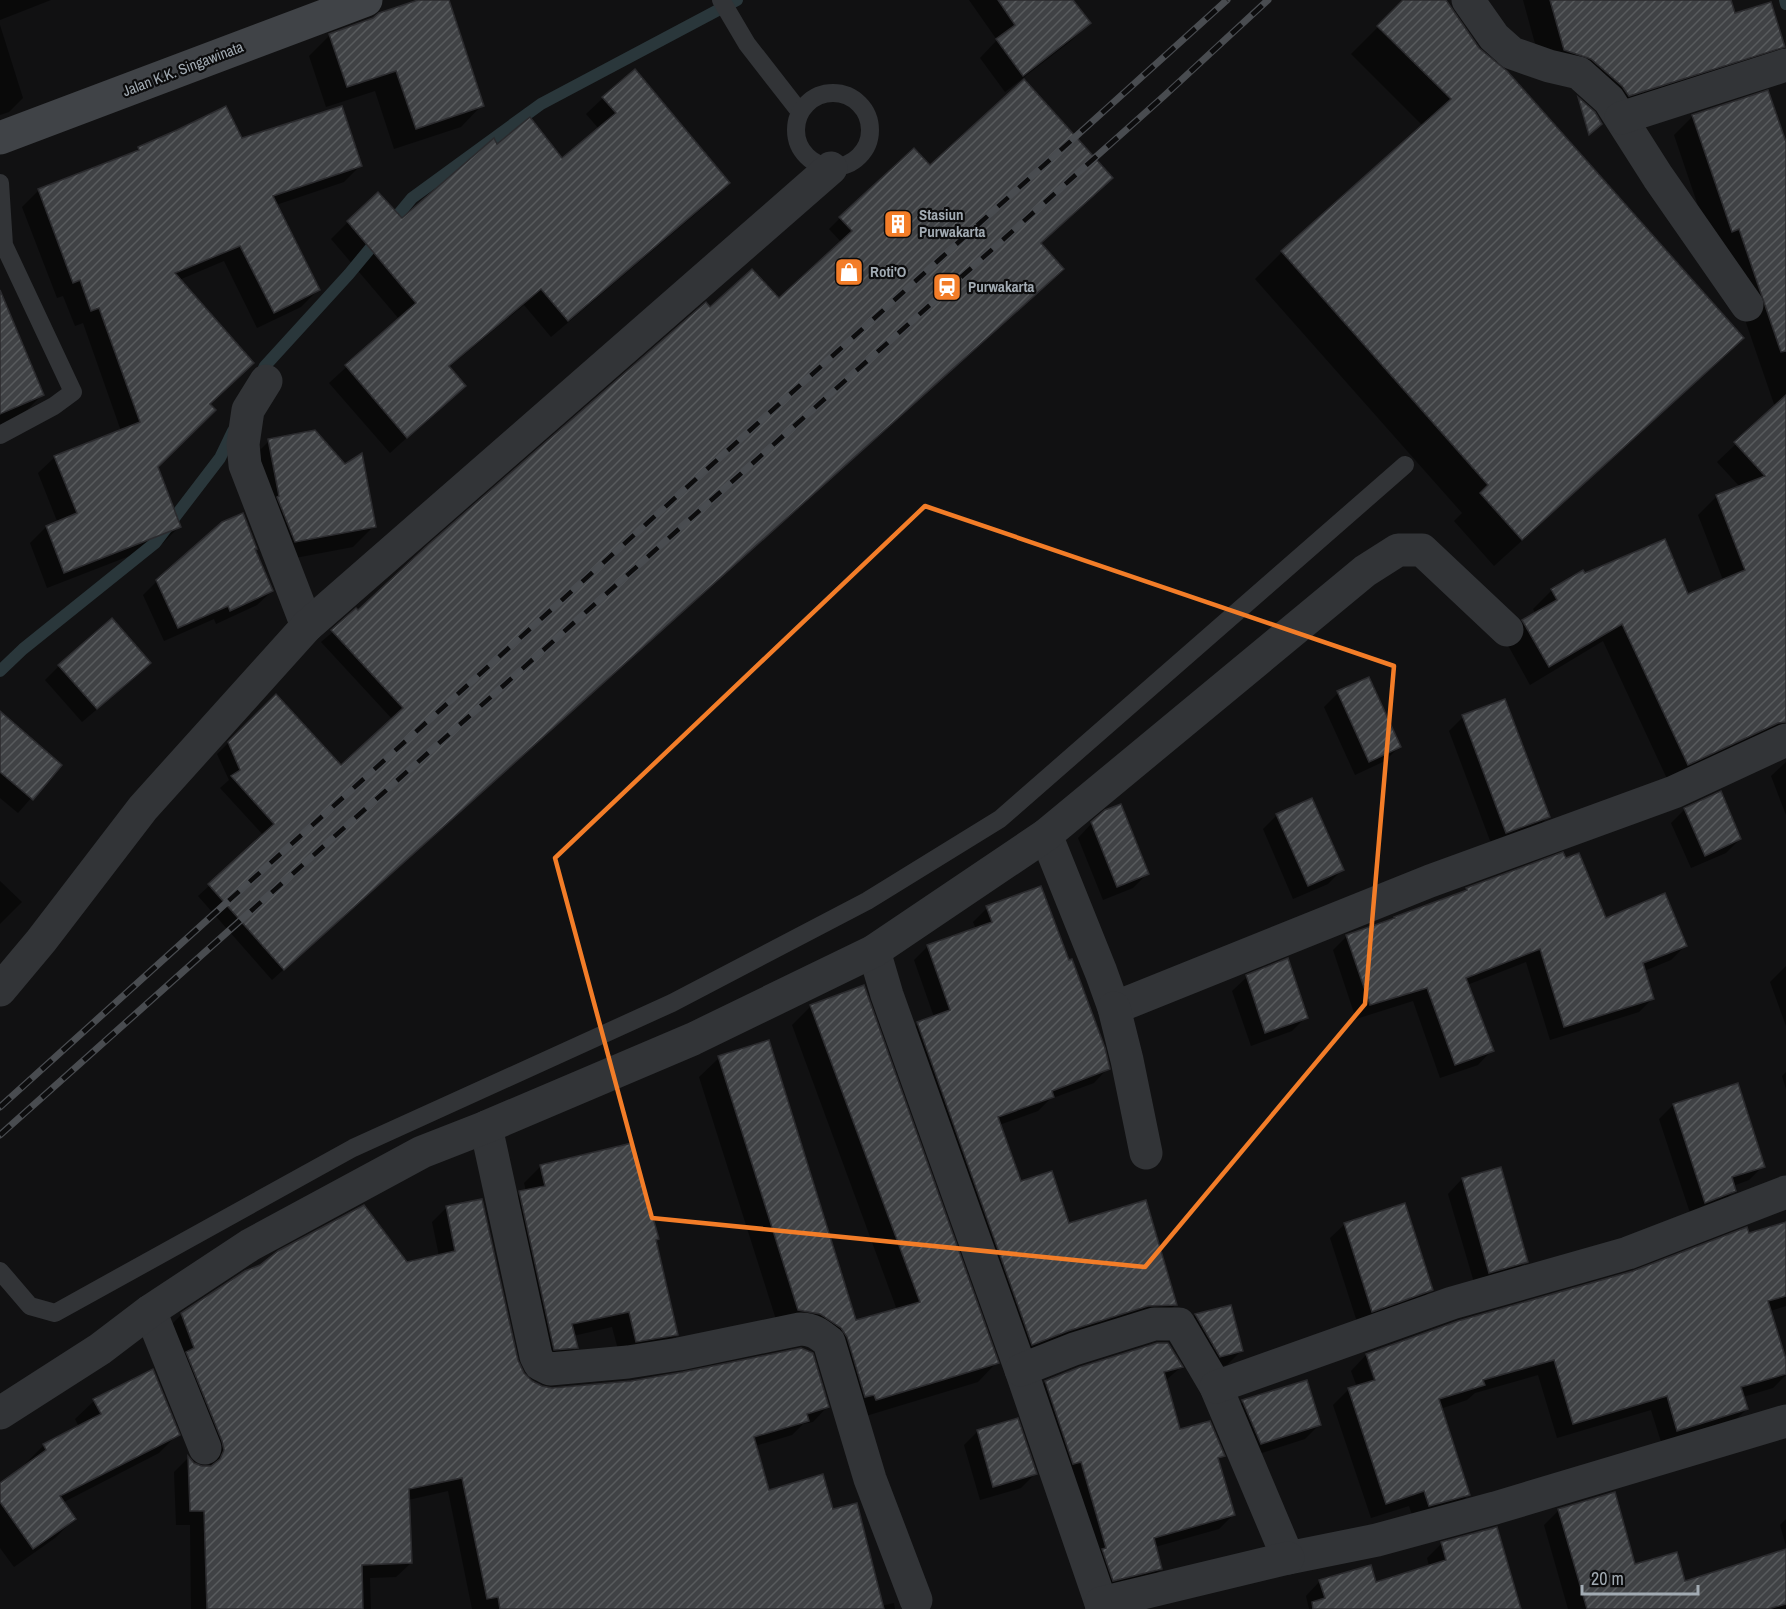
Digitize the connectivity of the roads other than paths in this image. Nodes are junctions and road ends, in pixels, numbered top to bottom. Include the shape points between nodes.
1 (366, 0) edge
2 (721, 0) edge
3 (1468, 0) edge
4 (1786, 66) edge
5 (800, 112) junction
6 (1621, 118) junction
7 (0, 138) edge
8 (831, 168) junction
9 (0, 183) edge
10 (2, 246) edge
11 (1747, 305) dead end
12 (266, 381) dead end
13 (0, 435) edge
14 (1405, 465) dead end
15 (307, 626) junction
16 (1507, 630) dead end
17 (1786, 741) edge
18 (1046, 835) junction
19 (874, 951) junction
20 (0, 990) edge
21 (1114, 1008) junction
22 (486, 1127) junction
23 (1146, 1153) dead end
24 (1786, 1192) edge
25 (0, 1271) edge
26 (150, 1311) junction
27 (1021, 1370) junction
28 (1216, 1387) junction
29 (0, 1413) edge
30 (1786, 1421) edge
31 (205, 1448) dead end
32 (1288, 1558) junction
33 (916, 1600) dead end
34 (1102, 1606) edge

1 - 7 street, Jalan K.K. Singawinata
2 - 5 lane via 757,58
3 - 6 street via 1494,37 1512,53 1579,73 1609,100
4 - 6 street
5 - 8 lane via 797,141 816,164
5 - 8 lane via 820,94 833,92 846,94 866,112 870,138 865,150 856,160
6 - 11 street
8 - 15 street
9 - 10 lane
10 - 13 lane via 73,392
12 - 15 street via 248,410 243,444 245,465
14 - 25 lane via 1000,819 867,901 672,1003 353,1148 55,1313 30,1306
15 - 20 street via 143,808
16 - 18 street via 1422,550 1398,550 1365,571
17 - 21 street via 1674,792 1430,881
18 - 19 street
18 - 21 street
19 - 22 street via 693,1039
19 - 27 street
21 - 23 street
22 - 26 street via 422,1152 250,1245
22 - 33 street via 540,1364 550,1369 628,1362 800,1329 820,1334 829,1342 870,1479
24 - 28 street via 1628,1253 1452,1303
26 - 29 street via 100,1349
26 - 31 street
27 - 28 street via 1154,1324 1179,1324
27 - 34 street
28 - 32 street
30 - 32 street via 1485,1511 1377,1540
32 - 34 street

